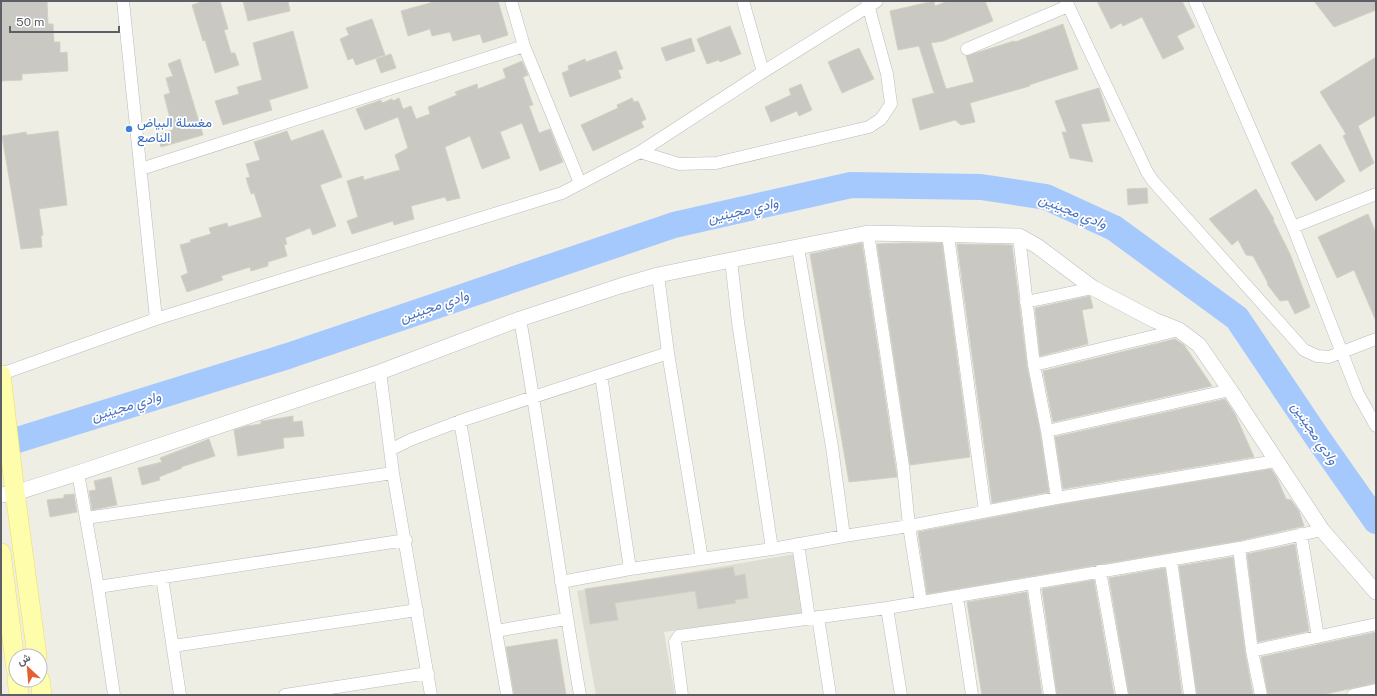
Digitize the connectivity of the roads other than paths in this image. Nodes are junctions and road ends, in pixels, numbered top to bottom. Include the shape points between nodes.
1 (123, 1) edge
2 (511, 1) edge
3 (742, 1) edge
4 (1195, 1) edge
5 (871, 2) edge
6 (1067, 4) edge
7 (524, 46) junction
8 (967, 50) dead end
9 (763, 72) junction
10 (640, 152) junction
11 (141, 169) junction
12 (580, 183) junction
13 (1376, 194) edge
14 (1293, 227) junction
15 (868, 233) junction
16 (948, 235) junction
17 (1019, 236) junction
18 (798, 248) junction
19 (731, 260) junction
20 (658, 275) junction
21 (1093, 288) junction
22 (1026, 302) junction
23 (156, 319) junction
24 (520, 319) junction
25 (1179, 330) junction
26 (1376, 339) edge
27 (1342, 352) junction
28 (668, 353) junction
29 (1034, 365) junction
30 (380, 372) junction
31 (601, 374) junction
32 (1, 379) edge
33 (1230, 390) junction
34 (534, 397) junction
35 (460, 420) junction
36 (1376, 426) edge
37 (1047, 431) junction
38 (390, 450) junction
39 (1276, 461) junction
40 (78, 473) junction
41 (393, 473) junction
42 (10, 491) edge
43 (1058, 498) junction
44 (985, 511) junction
45 (86, 518) junction
46 (909, 526) junction
47 (1322, 530) junction
48 (1301, 534) junction
49 (844, 536) junction
50 (406, 540) junction
51 (798, 544) junction
52 (1239, 548) junction
53 (772, 549) junction
54 (1, 553) edge
55 (702, 559) junction
56 (1171, 560) junction
57 (630, 569) junction
58 (1100, 571) junction
59 (162, 577) junction
60 (561, 582) junction
61 (1033, 583) junction
62 (98, 586) junction
63 (1376, 592) edge
64 (957, 596) junction
65 (921, 602) junction
66 (887, 608) junction
67 (416, 610) junction
68 (814, 618) junction
69 (566, 619) junction
70 (1376, 624) edge
71 (496, 631) junction
72 (1318, 637) junction
73 (173, 646) junction
74 (13, 648) edge
75 (36, 648) edge
76 (1252, 651) junction
77 (428, 673) junction
78 (1376, 690) edge
79 (114, 695) edge
80 (180, 695) edge
81 (286, 695) edge
82 (431, 695) edge
83 (507, 695) edge
84 (580, 695) edge
85 (682, 695) edge
86 (830, 695) edge
87 (901, 695) edge
88 (972, 695) edge
89 (1050, 695) edge
90 (1122, 695) edge
91 (1190, 695) edge
92 (1261, 695) edge
93 (1352, 695) edge

1 - 11 street
2 - 7 street
3 - 9 street
4 - 14 street
5 - 9 street
5 - 10 street via 891,104 881,119 869,127 716,163 679,164
6 - 8 street
6 - 27 street via 1153,181 1304,350 1317,356 1330,357
7 - 11 street
7 - 12 street
9 - 10 street
10 - 12 street
11 - 23 street
12 - 23 street via 562,193
13 - 14 street
14 - 27 street
15 - 16 street
15 - 18 street
15 - 46 street via 903,466
16 - 17 street
16 - 44 street
17 - 21 street via 1037,246
17 - 22 street
18 - 19 street
18 - 49 street via 832,447
19 - 20 street
19 - 53 street
20 - 24 street
20 - 28 street
21 - 22 street
21 - 25 street
22 - 29 street
23 - 32 street
24 - 30 street
24 - 34 street
25 - 29 street
25 - 33 street via 1198,345
26 - 27 street
27 - 36 street via 1358,394
28 - 31 street
28 - 55 street
29 - 37 street
30 - 38 street
30 - 40 street
31 - 34 street
31 - 57 street
32 - 42 main road
33 - 37 street
33 - 39 street
34 - 35 street
34 - 60 street
35 - 38 street
35 - 71 street
37 - 43 street
38 - 41 street
39 - 43 street
39 - 47 street
40 - 42 street
40 - 45 street
41 - 45 street
41 - 50 street
42 - 75 main road
43 - 44 street
44 - 46 street
45 - 62 street
46 - 49 street
46 - 65 street
47 - 48 street
47 - 63 street
48 - 52 street
48 - 72 street
49 - 51 street
50 - 59 street
50 - 67 street
51 - 53 street
51 - 68 street
52 - 56 street
52 - 76 street
53 - 55 street
54 - 74 main road
55 - 57 street
56 - 58 street
56 - 91 street
57 - 60 street
58 - 61 street
58 - 90 street
59 - 62 street
59 - 73 street
60 - 69 street
61 - 64 street
61 - 89 street
62 - 79 street
64 - 65 street
64 - 88 street
65 - 66 street
66 - 68 street
66 - 87 street
67 - 73 street
67 - 77 street
68 - 85 street via 679,636 675,642
68 - 86 street
69 - 71 street
69 - 84 street
70 - 72 street
71 - 83 street
72 - 76 street
73 - 80 street
76 - 92 street
77 - 81 street
77 - 82 street
78 - 93 street

